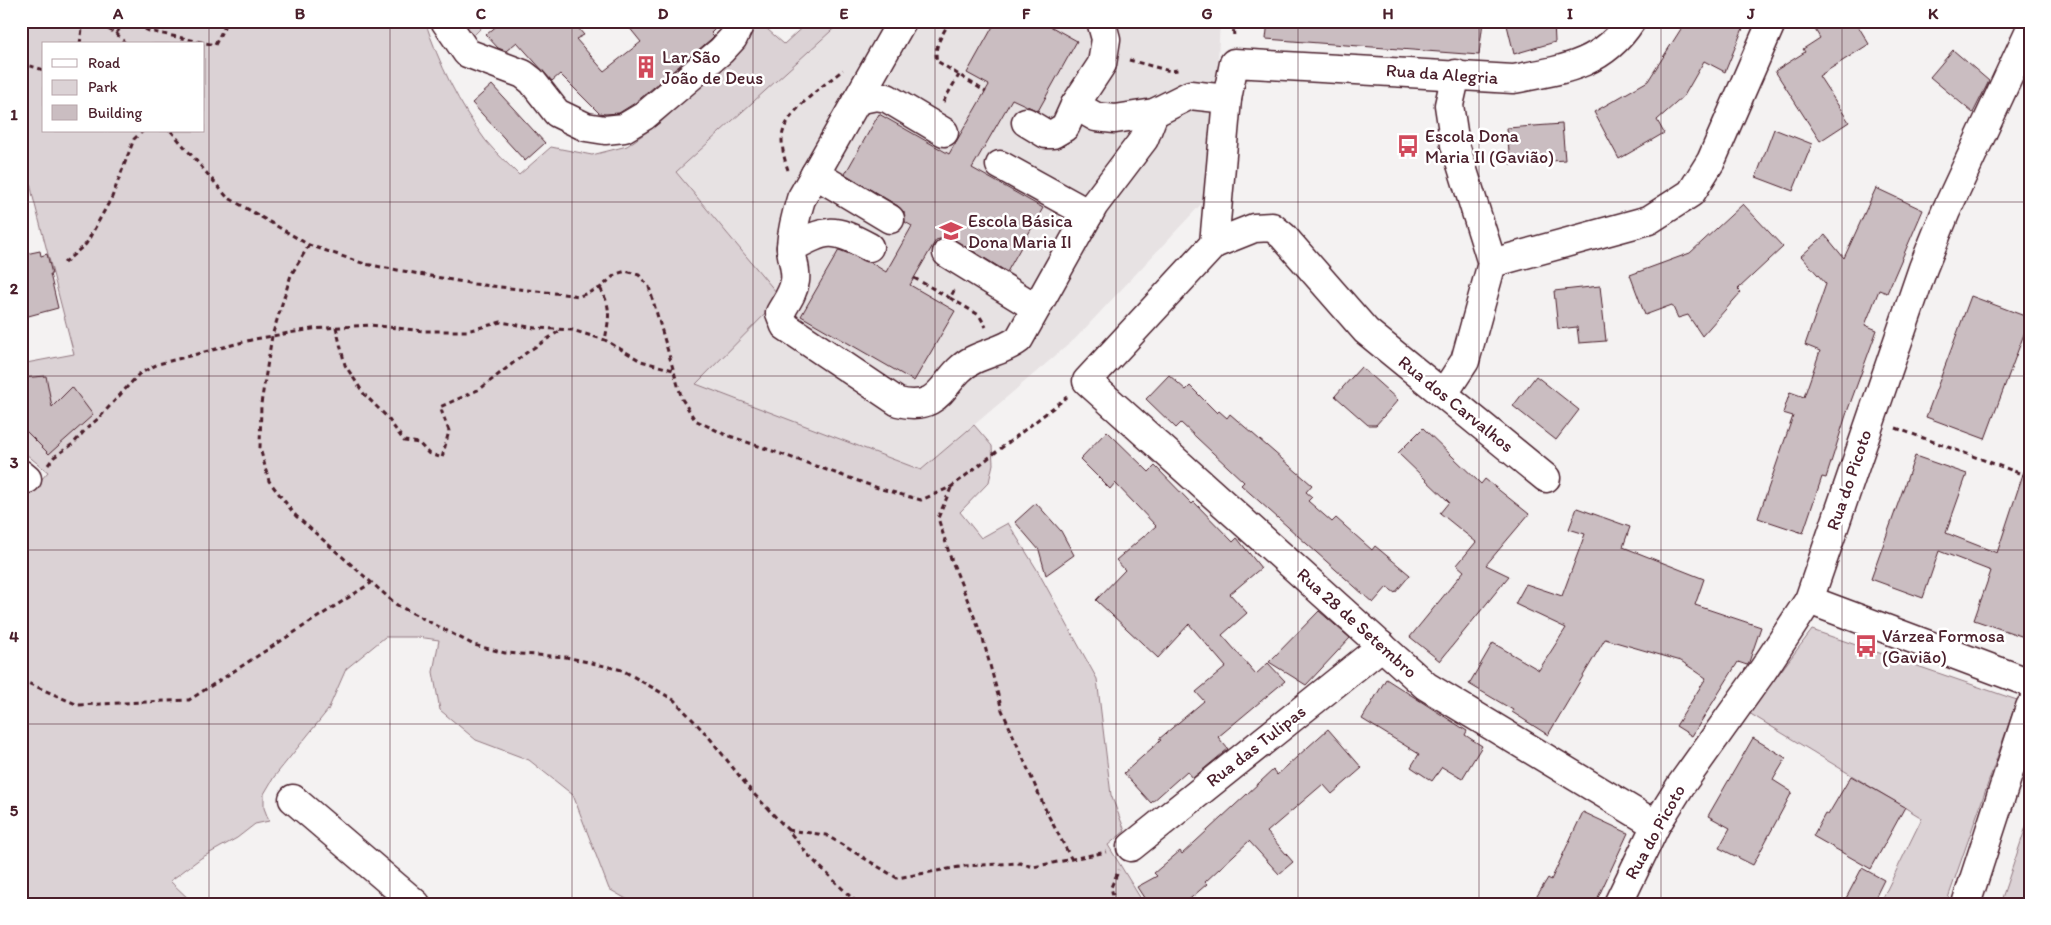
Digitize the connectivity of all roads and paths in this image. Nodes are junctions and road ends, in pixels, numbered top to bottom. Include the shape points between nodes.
1 (83, 21) edge
2 (92, 21) edge
3 (227, 21) edge
4 (445, 21) edge
5 (741, 21) edge
6 (902, 21) edge
7 (950, 21) edge
8 (1100, 21) edge
9 (1630, 21) edge
10 (1772, 21) edge
11 (2030, 30) edge
12 (116, 33) junction
13 (80, 42) edge
14 (124, 42) edge
15 (201, 42) edge
16 (205, 43) edge
17 (21, 64) edge
18 (1148, 64) dead end
19 (42, 69) edge
20 (1180, 70) dead end
21 (1456, 74) junction
22 (959, 75) junction
23 (986, 92) dead end
24 (946, 96) dead end
25 (1227, 99) junction
26 (857, 100) junction
27 (1076, 105) junction
28 (1154, 114) junction
29 (793, 115) dead end
30 (1026, 122) dead end
31 (142, 132) edge
32 (172, 132) edge
33 (944, 132) dead end
34 (1000, 165) dead end
35 (815, 174) junction
36 (801, 200) junction
37 (1089, 214) junction
38 (890, 219) dead end
39 (1214, 244) junction
40 (310, 245) junction
41 (791, 248) junction
42 (869, 248) dead end
43 (946, 253) dead end
44 (64, 263) dead end
45 (1492, 263) junction
46 (914, 278) dead end
47 (600, 288) junction
48 (956, 288) dead end
49 (950, 298) junction
50 (1036, 308) junction
51 (336, 327) junction
52 (562, 330) junction
53 (272, 336) junction
54 (604, 340) junction
55 (990, 354) junction
56 (673, 370) junction
57 (1087, 381) junction
58 (1444, 393) junction
59 (1921, 437) dead end
60 (24, 477) edge
61 (2030, 477) edge
62 (1546, 478) dead end
63 (951, 488) junction
64 (371, 583) junction
65 (1809, 600) junction
66 (1382, 646) junction
67 (21, 680) edge
68 (2030, 682) edge
69 (2030, 707) edge
70 (293, 799) dead end
71 (1656, 825) junction
72 (788, 830) junction
73 (1131, 847) junction
74 (1072, 860) junction
75 (416, 904) edge
76 (858, 904) edge
77 (1115, 904) edge
78 (1618, 904) edge
79 (1966, 904) edge

1 - 13 path
2 - 12 path
3 - 16 path via 215,45
4 - 5 street via 467,53 523,74 557,112 586,127 605,130 624,128 644,116 722,50 733,38
6 - 26 street
7 - 22 path via 935,54 938,62
8 - 27 street via 1106,39 1102,64
9 - 21 street, Rua da Alegria via 1616,41 1588,61 1513,79
10 - 45 street via 1711,161 1691,193 1649,220
11 - 65 street, Rua do Picoto via 1923,268
12 - 14 path
12 - 15 path via 127,22 149,31
17 - 19 path
18 - 20 path via 1170,71
21 - 25 street, Rua da Alegria via 1234,63
21 - 45 street via 1450,105 1455,145
22 - 23 path
22 - 24 path
25 - 28 street via 1190,95
25 - 39 street
26 - 33 street via 876,96 886,98
26 - 35 street
27 - 28 street via 1096,117 1116,119
27 - 30 street via 1065,127 1054,134 1046,134
28 - 37 street via 1144,139
29 - 36 path via 782,139 794,194
31 - 44 path via 134,139 112,197 86,244
32 - 40 path via 227,197
34 - 37 street
35 - 36 street
35 - 38 street
36 - 41 street via 793,226
37 - 50 street
39 - 57 street
39 - 58 street, Rua dos Carvalhos via 1254,228 1272,227 1366,331
40 - 47 path via 365,264 474,284 580,296
40 - 53 path via 291,275
41 - 42 street via 830,231 846,235
41 - 55 street via 796,267 795,282 790,299 780,313 785,326 898,402 913,405 927,401 941,393 959,370 972,360
43 - 50 street
45 - 58 street via 1464,361
46 - 49 path
47 - 54 path via 608,302 609,313
47 - 56 path via 616,274 626,271 639,275 649,287 657,307
48 - 49 path
49 - 55 path via 978,315 986,326
50 - 55 street via 1019,339
51 - 52 path via 370,325 423,331 467,330 501,322
51 - 52 path via 345,365 364,394 387,416 404,441 419,443 428,453 442,458 448,432 440,407 480,389
51 - 53 path
52 - 54 path
53 - 60 path via 158,364 139,374 74,444 54,457 45,468
53 - 64 path via 261,404 260,448 269,481 296,516
54 - 56 path via 641,360
56 - 63 path via 682,398 695,420 724,434 921,500
57 - 63 path
57 - 66 street, Rua 28 de Setembro
58 - 62 street, Rua dos Carvalhos
59 - 61 path
63 - 74 path via 938,518 950,556 983,639 1002,710 1047,813
64 - 67 path via 189,700 78,705
64 - 72 path via 397,605 474,645 504,653 566,657 622,670 674,700
65 - 68 street
65 - 71 street, Rua do Picoto
66 - 71 street, Rua 28 de Setembro via 1426,686
66 - 73 street, Rua das Tulipas
69 - 79 street
70 - 75 street
71 - 78 street, Rua do Picoto
72 - 74 path via 826,835 897,878 965,866 1020,863 1033,867
72 - 76 path via 809,856
73 - 74 path
73 - 77 path via 1111,887

